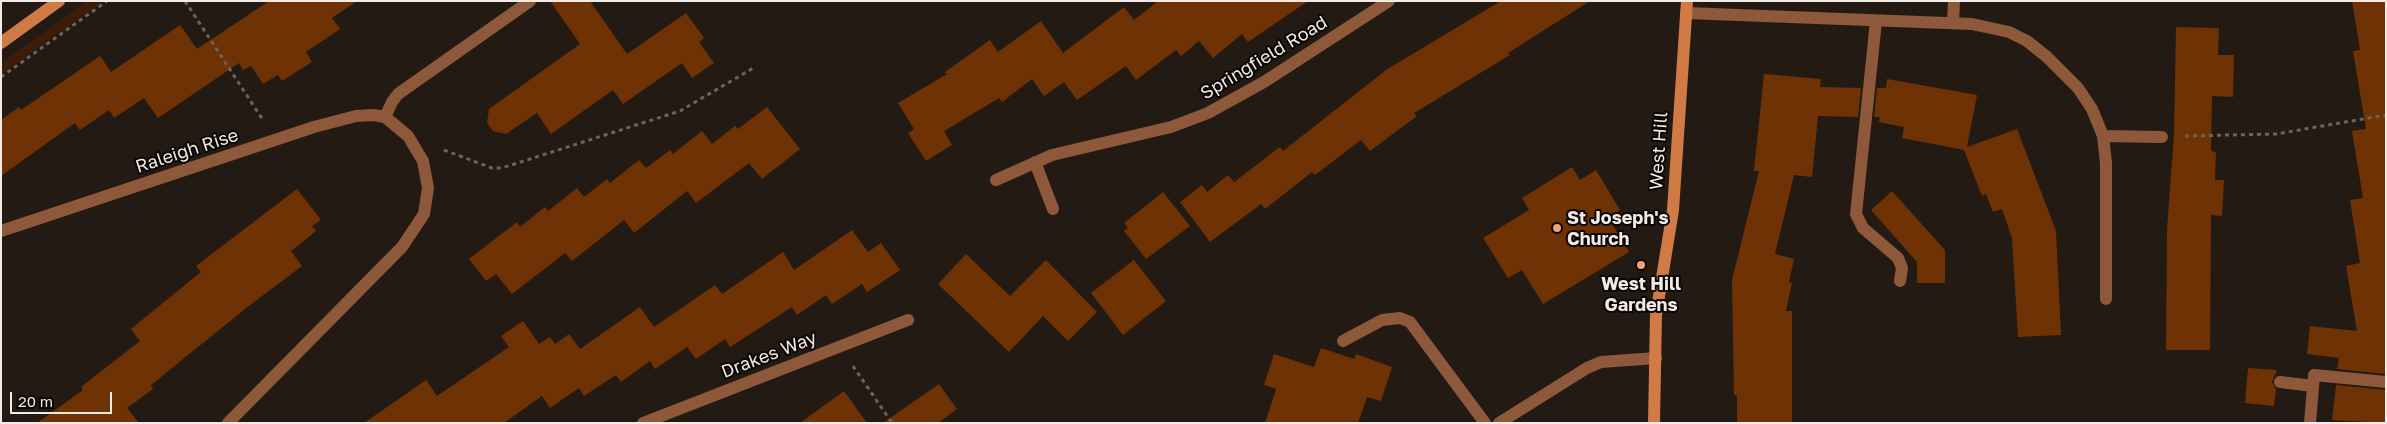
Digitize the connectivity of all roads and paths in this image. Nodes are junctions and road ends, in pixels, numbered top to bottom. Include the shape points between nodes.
1 (59, 1) edge
2 (107, 1) edge
3 (185, 1) edge
4 (530, 1) edge
5 (1389, 1) edge
6 (1954, 1) edge
7 (1687, 7) edge
8 (1876, 21) junction
9 (1953, 23) junction
10 (1, 43) edge
11 (755, 67) dead end
12 (1, 77) edge
13 (2386, 115) edge
14 (385, 118) junction
15 (408, 136) junction
16 (2103, 136) junction
17 (2162, 137) joint
18 (276, 140) junction
19 (1035, 162) junction
20 (996, 180) dead end
21 (1053, 209) dead end
22 (1, 231) edge
23 (1900, 281) dead end
24 (2106, 299) dead end
25 (908, 320) dead end
26 (1343, 341) dead end
27 (840, 347) junction
28 (1656, 358) junction
29 (2280, 382) dead end
30 (2386, 382) edge
31 (2313, 386) junction
32 (228, 423) edge
33 (644, 423) edge
34 (892, 423) edge
35 (1485, 423) edge
36 (1498, 423) edge
37 (1654, 423) edge
38 (2310, 423) edge

1 - 10 street
2 - 12 path
3 - 18 path
4 - 14 street via 398,94
5 - 19 street, Springfield Road via 1224,106 1171,127 1069,150
6 - 9 street
7 - 8 street
7 - 28 street, West Hill via 1673,210 1658,298
8 - 9 street
8 - 23 street via 1856,214 1863,228 1898,258 1902,268
9 - 16 street via 2010,32 2037,49 2078,88 2092,109
11 - 15 path via 680,111 502,168 492,168
13 - 17 path via 2258,136
14 - 15 street
14 - 18 street, Raleigh Rise via 356,116
15 - 32 street via 420,154 428,177 427,203 420,222 402,247
16 - 17 street
16 - 24 street via 2106,163
18 - 22 street, Raleigh Rise
19 - 20 street, Springfield Road
19 - 21 street
25 - 27 street, Drakes Way
26 - 35 street via 1382,320 1400,318 1410,322
27 - 33 street, Drakes Way
27 - 34 path
28 - 36 street via 1600,362
28 - 37 street, West Hill
29 - 31 street
30 - 31 street via 2314,375
31 - 38 street

